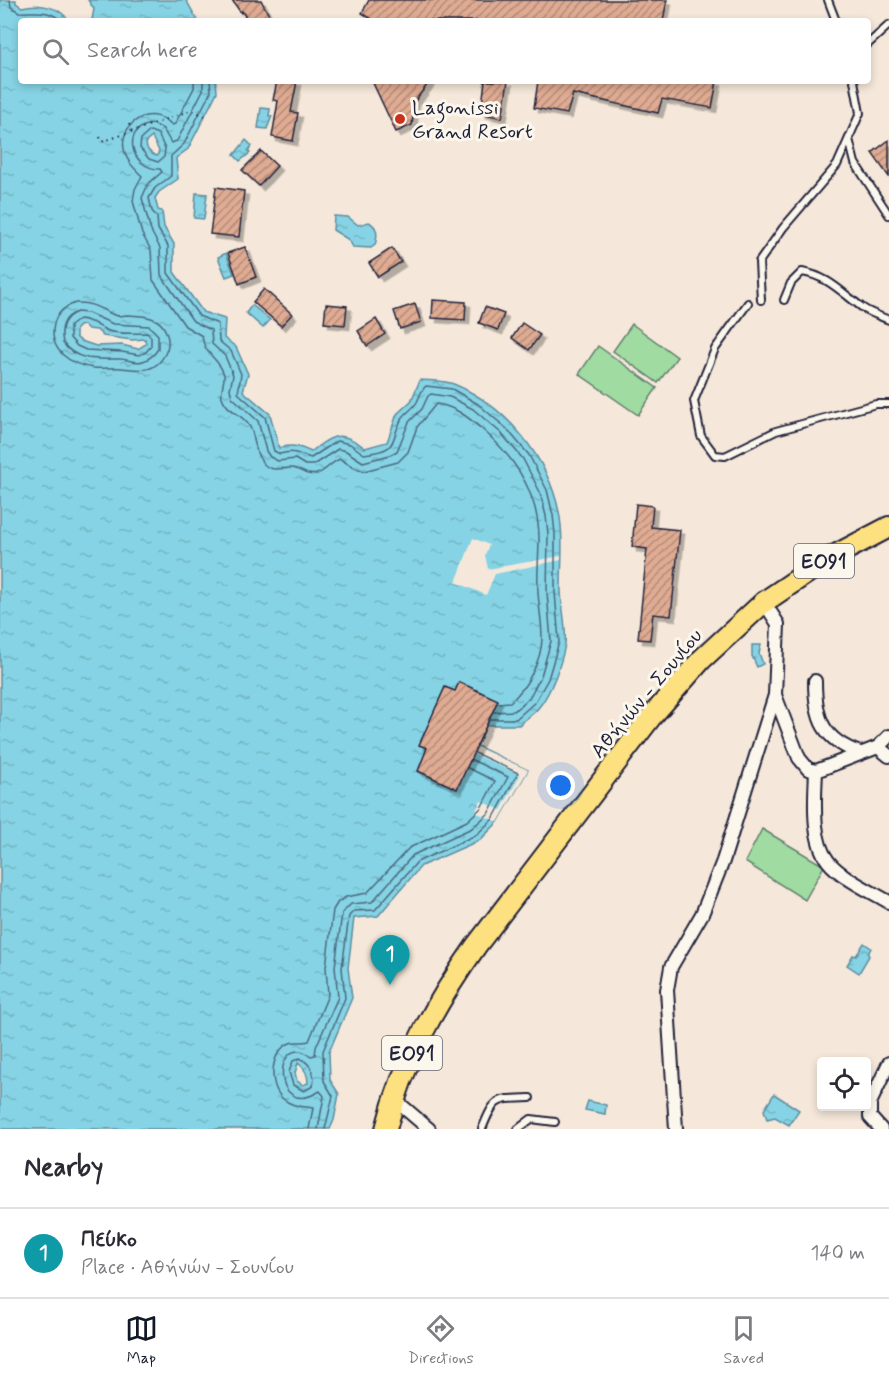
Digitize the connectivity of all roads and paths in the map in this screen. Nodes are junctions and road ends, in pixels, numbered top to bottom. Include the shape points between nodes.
1 (828, 0) edge
2 (835, 18) edge
3 (889, 25) edge
4 (871, 41) edge
5 (855, 84) edge
6 (205, 116) dead end
7 (129, 124) dead end
8 (132, 132) junction
9 (100, 137) dead end
10 (849, 139) junction
11 (889, 215) edge
12 (761, 300) dead end
13 (784, 300) dead end
14 (748, 303) dead end
15 (889, 320) edge
16 (889, 404) edge
17 (889, 527) edge
18 (764, 602) junction
19 (815, 681) dead end
20 (775, 695) junction
21 (889, 736) edge
22 (878, 747) junction
23 (860, 753) junction
24 (889, 756) edge
25 (816, 771) junction
26 (889, 902) edge
27 (889, 1063) edge
28 (530, 1098) dead end
29 (394, 1099) junction
30 (555, 1122) dead end
31 (386, 1129) edge
32 (429, 1129) edge
33 (482, 1129) edge
34 (518, 1129) edge
35 (676, 1129) edge
36 (881, 1129) edge

1 - 2 lane
3 - 4 lane
5 - 10 lane via 860,113
6 - 8 path via 192,110
7 - 8 path
8 - 9 path via 102,142
10 - 11 lane via 855,163
10 - 12 lane via 837,165 759,262
13 - 15 lane via 791,283 802,272 808,273 831,282 865,309
14 - 16 lane via 715,349 694,400 701,436 715,454 725,456 776,431 876,404
17 - 18 main road, Αθήνών - Σουνίου / ΕΟ91 via 826,560
18 - 20 street via 778,624
18 - 29 main road, Αθήνών - Σουνίου / ΕΟ91 via 701,660 651,717 476,946 419,1037
19 - 23 street via 819,717 827,734 843,747
20 - 25 street via 799,758 808,769
20 - 35 street via 723,861 702,914 671,967 667,990
21 - 22 street
22 - 23 street
22 - 24 street
23 - 25 street
25 - 26 street via 819,846 828,862
27 - 36 street via 870,1103 870,1117
28 - 33 lane via 503,1099 491,1106
29 - 31 main road, Αθήνών - Σουνίου / ΕΟ91
29 - 32 street
30 - 34 lane via 531,1119

